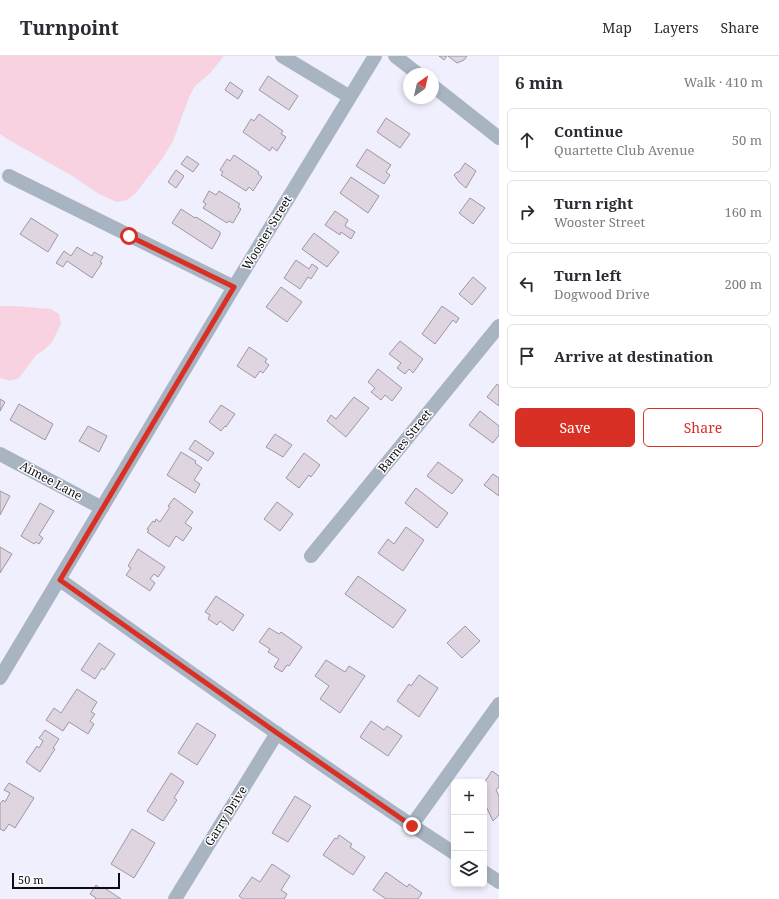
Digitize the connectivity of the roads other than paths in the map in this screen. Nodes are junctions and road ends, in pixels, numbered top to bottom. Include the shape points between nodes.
1 (282, 56) edge
2 (375, 56) edge
3 (395, 56) edge
4 (410, 68) edge
5 (439, 91) edge
6 (350, 98) junction
7 (499, 138) edge
8 (9, 176) dead end
9 (234, 287) junction
10 (499, 326) edge
11 (0, 454) edge
12 (102, 508) junction
13 (311, 556) dead end
14 (60, 580) junction
15 (0, 678) edge
16 (499, 704) edge
17 (277, 733) junction
18 (412, 826) junction
19 (451, 851) edge
20 (487, 874) edge
21 (499, 882) edge
22 (175, 899) edge

1 - 6 street
2 - 6 street, Wooster Street
3 - 4 street
5 - 7 street
6 - 9 street, Wooster Street
8 - 9 street
9 - 12 street, Wooster Street
10 - 13 street, Barnes Street
11 - 12 street, Aimee Lane
12 - 14 street, Wooster Street
14 - 15 street, Wooster Street
14 - 17 street
16 - 18 street
17 - 18 street
17 - 22 street, Garry Drive
18 - 19 street
20 - 21 street

